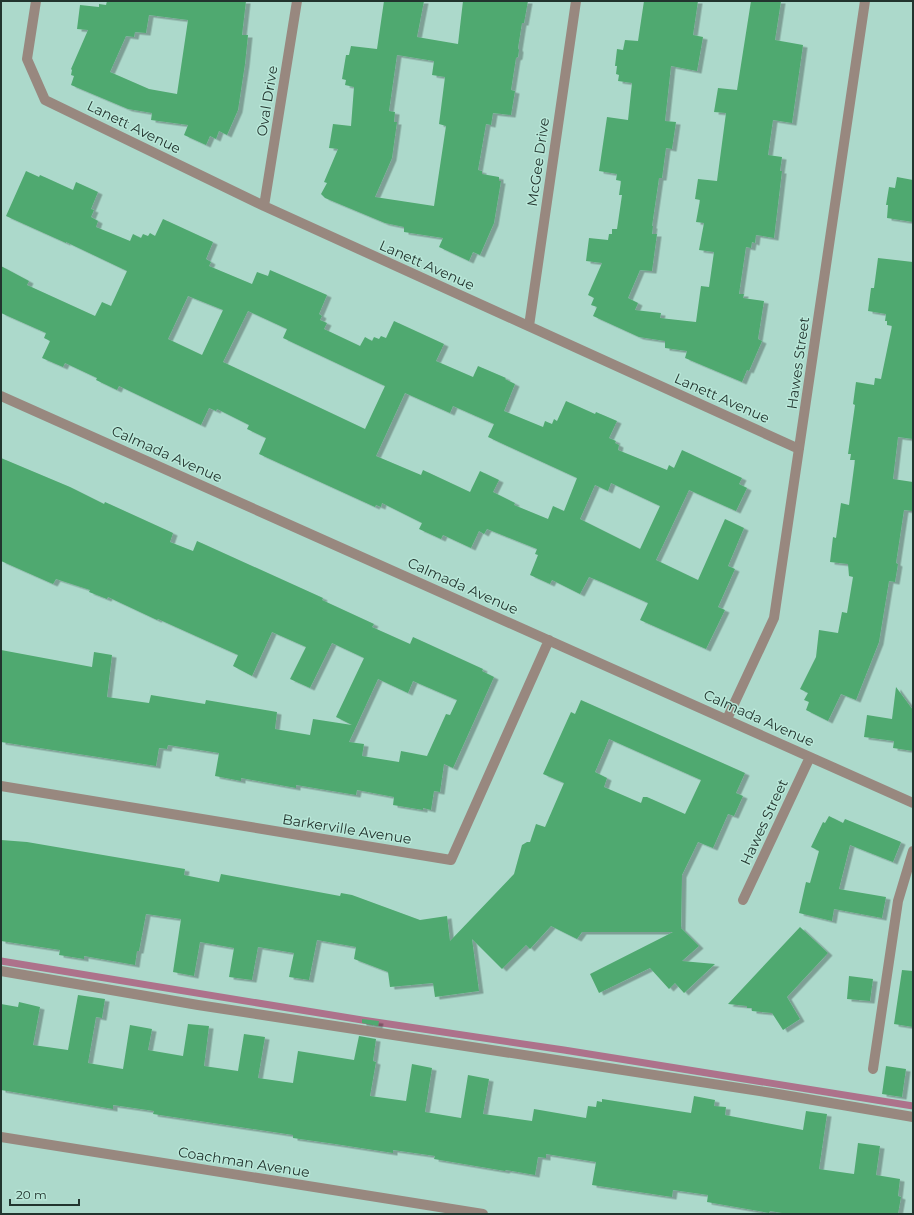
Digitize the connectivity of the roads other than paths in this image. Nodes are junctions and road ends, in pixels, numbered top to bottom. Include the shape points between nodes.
1 (36, 1) edge
2 (297, 1) edge
3 (576, 1) edge
4 (865, 1) edge
5 (264, 206) junction
6 (529, 326) junction
7 (1, 396) edge
8 (799, 449) junction
9 (549, 640) junction
10 (727, 719) junction
11 (810, 757) junction
12 (1, 786) edge
13 (913, 803) edge
14 (913, 851) edge
15 (743, 900) dead end
16 (1, 971) edge
17 (873, 1068) dead end
18 (913, 1117) edge
19 (1, 1137) edge
20 (483, 1214) edge

1 - 5 street, Lanett Avenue via 27,59 46,100
2 - 5 street, Oval Drive
3 - 6 street, McGee Drive
4 - 8 street, Hawes Street
5 - 6 street, Lanett Avenue
6 - 8 street, Lanett Avenue
7 - 9 street, Calmada Avenue
8 - 10 street, Hawes Street via 774,618
9 - 10 street, Calmada Avenue
9 - 12 street, Barkerville Avenue via 451,860
10 - 11 street, Calmada Avenue
11 - 13 street, Calmada Avenue
11 - 15 street, Hawes Street
14 - 17 street via 898,901
16 - 18 street via 198,1005
19 - 20 street, Coachman Avenue

